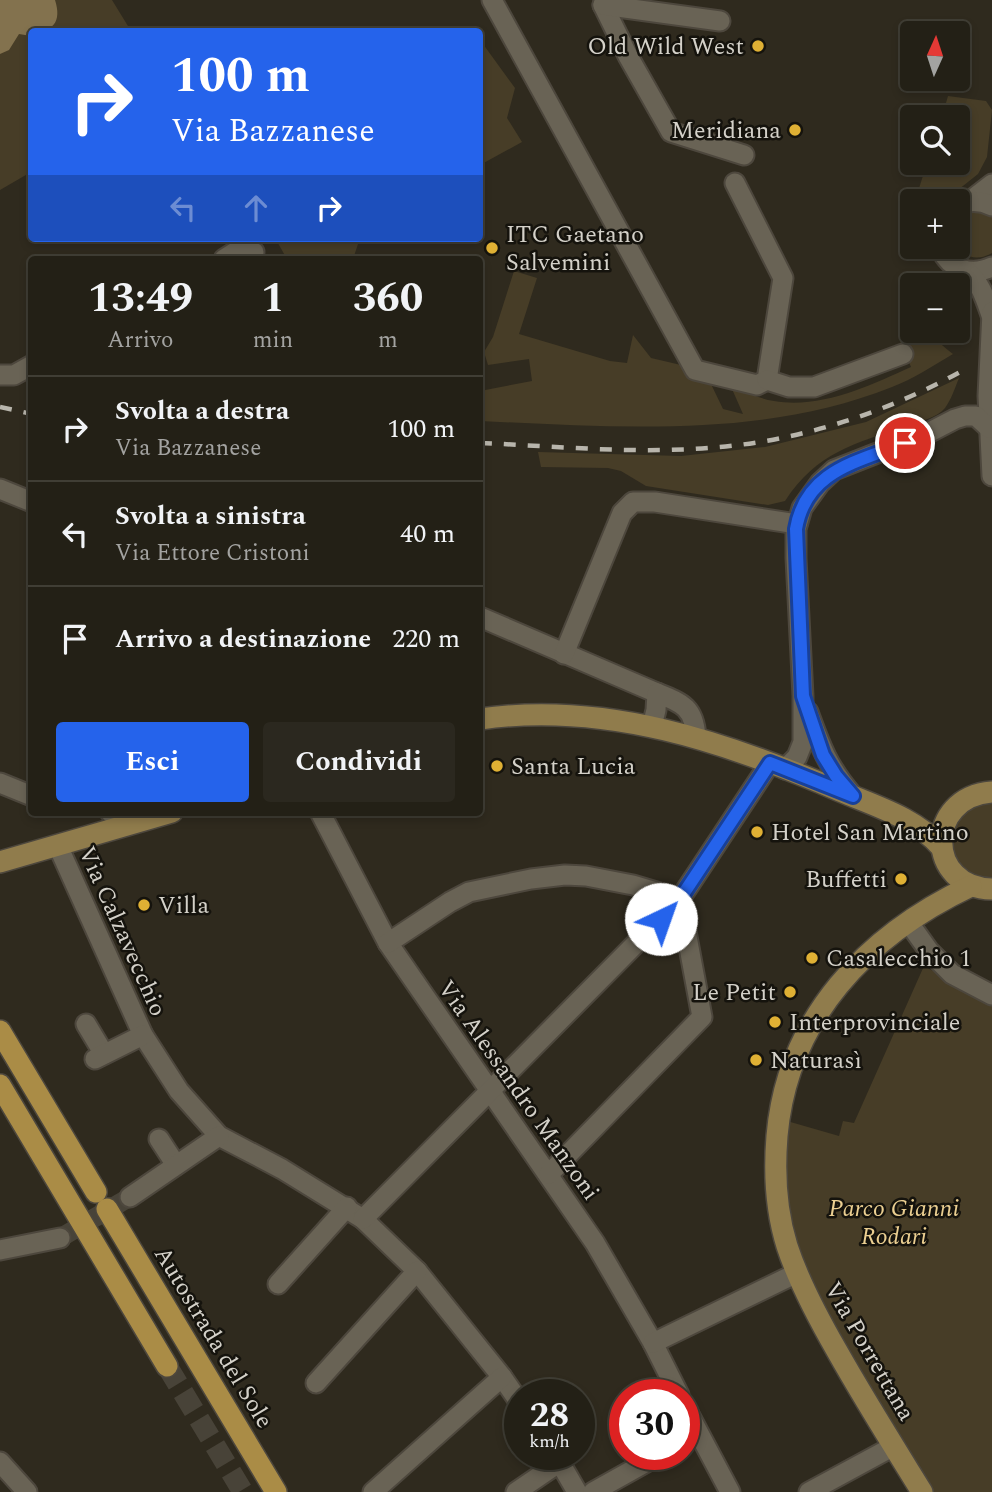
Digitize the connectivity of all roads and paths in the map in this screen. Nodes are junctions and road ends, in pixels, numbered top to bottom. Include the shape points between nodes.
1 (492, 0) edge
2 (720, 22) dead end
3 (744, 155) dead end
4 (735, 183) dead end
5 (992, 184) edge
6 (970, 199) edge
7 (970, 202) edge
8 (992, 206) edge
9 (254, 252) dead end
10 (229, 256) edge
11 (948, 259) edge
12 (992, 267) edge
13 (967, 271) junction
14 (992, 313) edge
15 (904, 354) dead end
16 (28, 367) edge
17 (0, 375) edge
18 (767, 380) junction
19 (988, 397) junction
20 (965, 416) junction
21 (989, 428) junction
22 (992, 476) edge
23 (0, 489) edge
24 (28, 500) edge
25 (797, 524) junction
26 (483, 618) edge
27 (564, 654) junction
28 (657, 693) junction
29 (803, 696) junction
30 (483, 719) edge
31 (652, 726) junction
32 (696, 737) junction
33 (778, 766) junction
34 (992, 778) edge
35 (0, 783) edge
36 (992, 792) edge
37 (28, 794) edge
38 (853, 796) junction
39 (969, 797) junction
40 (951, 811) junction
41 (116, 816) edge
42 (158, 816) edge
43 (322, 816) edge
44 (902, 817) junction
45 (128, 825) junction
46 (58, 846) junction
47 (943, 852) junction
48 (0, 862) edge
49 (982, 888) edge
50 (680, 899) junction
51 (927, 908) junction
52 (909, 923) junction
53 (388, 943) junction
54 (992, 995) edge
55 (86, 1024) dead end
56 (0, 1031) edge
57 (143, 1035) junction
58 (0, 1085) edge
59 (489, 1092) junction
60 (219, 1136) junction
61 (159, 1139) dead end
62 (176, 1165) junction
63 (549, 1174) junction
64 (130, 1197) tunnel mouth
65 (347, 1207) junction
66 (363, 1219) junction
67 (60, 1238) tunnel mouth
68 (0, 1251) edge
69 (417, 1271) junction
70 (797, 1273) junction
71 (278, 1284) dead end
72 (653, 1343) junction
73 (167, 1366) tunnel mouth
74 (502, 1377) junction
75 (671, 1379) edge
76 (504, 1380) edge
77 (316, 1383) dead end
78 (894, 1446) junction
79 (700, 1449) edge
80 (0, 1462) edge
81 (543, 1470) edge
82 (564, 1470) edge
83 (632, 1470) edge
84 (27, 1492) edge
85 (276, 1492) edge
86 (373, 1492) edge
87 (516, 1492) edge
88 (577, 1492) edge
89 (593, 1492) edge
90 (730, 1492) edge
91 (809, 1492) edge
92 (922, 1492) edge

1 - 18 street via 695,370 757,385
2 - 3 street via 603,5 671,132
4 - 18 street via 783,278
5 - 6 street
7 - 8 street
9 - 10 street
11 - 13 street
12 - 13 street
13 - 14 street via 983,291
14 - 19 street
15 - 18 street via 814,387 789,387
16 - 17 street via 15,375
19 - 20 street
19 - 21 street
20 - 21 street via 976,416
20 - 25 street via 834,470 810,495
21 - 22 street
23 - 24 street
25 - 27 street via 633,502 620,519
25 - 29 street
26 - 27 street
27 - 28 street
28 - 31 street
28 - 32 street via 687,708
29 - 33 street via 803,742 797,757
29 - 38 street via 823,755
30 - 31 main road via 575,716
31 - 32 main road
32 - 33 main road
33 - 38 main road
33 - 50 street
34 - 39 street
35 - 37 street
36 - 39 main road
38 - 44 main road
39 - 40 main road
40 - 44 main road
40 - 47 main road, Via Porrettana via 943,828
41 - 45 street
42 - 45 main road
43 - 53 street, Via Alessandro Manzoni
44 - 47 main road via 929,833
45 - 46 main road
46 - 48 main road
46 - 57 street, Via Calzavecchio
47 - 49 main road via 960,879
47 - 51 main road, Via Porrettana via 937,888
49 - 51 main road, Via Porrettana
50 - 53 street via 586,876 531,879 469,892
50 - 59 street
50 - 63 street via 702,1017
51 - 52 main road, Via Porrettana
52 - 54 street via 952,974
52 - 70 main road, Via Porrettana via 860,962 825,1001 790,1069 778,1123 776,1187
53 - 59 street, Via Alessandro Manzoni
55 - 57 street, Via Calzavecchio via 100,1057
56 - 85 highway, Autostrada del Sole
57 - 60 street, Via Calzavecchio via 179,1091
58 - 73 highway
59 - 63 street, Via Alessandro Manzoni
59 - 66 street
60 - 62 street
60 - 65 street, Via Calzavecchio
61 - 62 street
62 - 64 street
63 - 72 street, Via Alessandro Manzoni via 596,1243
65 - 66 street, Via Calzavecchio
65 - 71 street
66 - 69 street, Via Calzavecchio
67 - 68 street
69 - 74 street, Via Calzavecchio
69 - 77 street
70 - 72 street
70 - 78 main road, Via Porrettana
72 - 75 street, Via Alessandro Manzoni
74 - 76 street, Via Calzavecchio
74 - 86 street
78 - 91 street
78 - 92 main road, Via Porrettana
79 - 90 street
80 - 84 street
81 - 87 street
82 - 88 street
83 - 89 street

